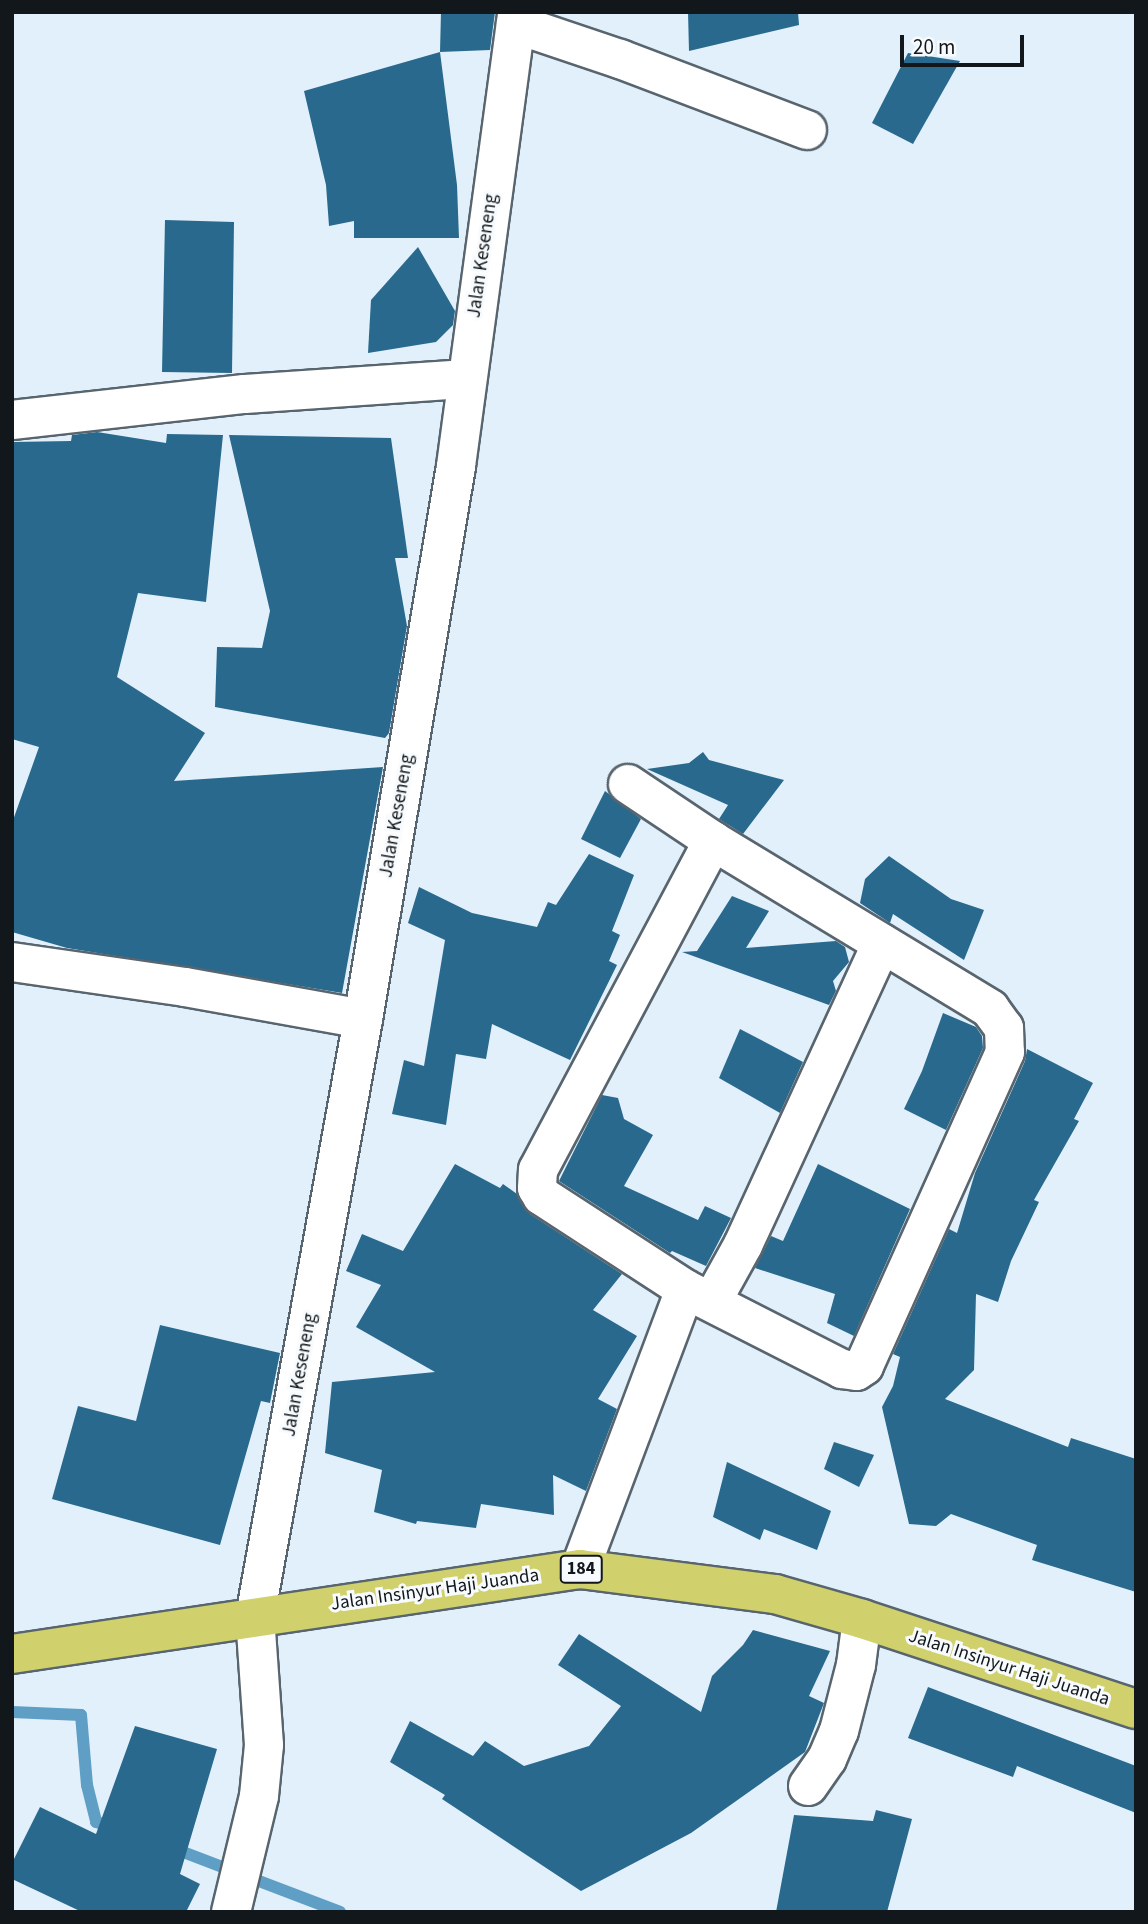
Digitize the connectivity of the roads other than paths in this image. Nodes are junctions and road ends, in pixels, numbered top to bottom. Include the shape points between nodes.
1 (517, 18) edge
2 (807, 130) dead end
3 (466, 379) junction
4 (12, 420) edge
5 (628, 784) dead end
6 (713, 841) junction
7 (882, 943) junction
8 (12, 962) edge
9 (363, 1019) junction
10 (699, 1295) junction
11 (580, 1569) junction
12 (255, 1617) junction
13 (862, 1619) junction
14 (12, 1654) edge
15 (1136, 1709) edge
16 (808, 1786) dead end
17 (234, 1903) edge

1 - 2 street
1 - 3 street, Jalan Keseneng
3 - 4 street via 245,394
3 - 9 street, Jalan Keseneng via 456,466
5 - 6 street
6 - 7 street
6 - 10 street via 538,1170 536,1183 542,1196
7 - 10 street via 743,1245
7 - 10 street via 993,1012 1004,1028 1007,1046 863,1366 845,1370
8 - 9 street
9 - 12 street, Jalan Keseneng
10 - 11 street
11 - 12 main road, Jalan Insinyur Haji Juanda / 184
11 - 13 main road, Jalan Insinyur Haji Juanda / 184 via 739,1587
12 - 14 main road, Jalan Insinyur Haji Juanda / 184
12 - 17 street, Jalan Keseneng via 264,1745 259,1796
13 - 15 main road, Jalan Insinyur Haji Juanda / 184
13 - 16 street via 842,1721 827,1759

